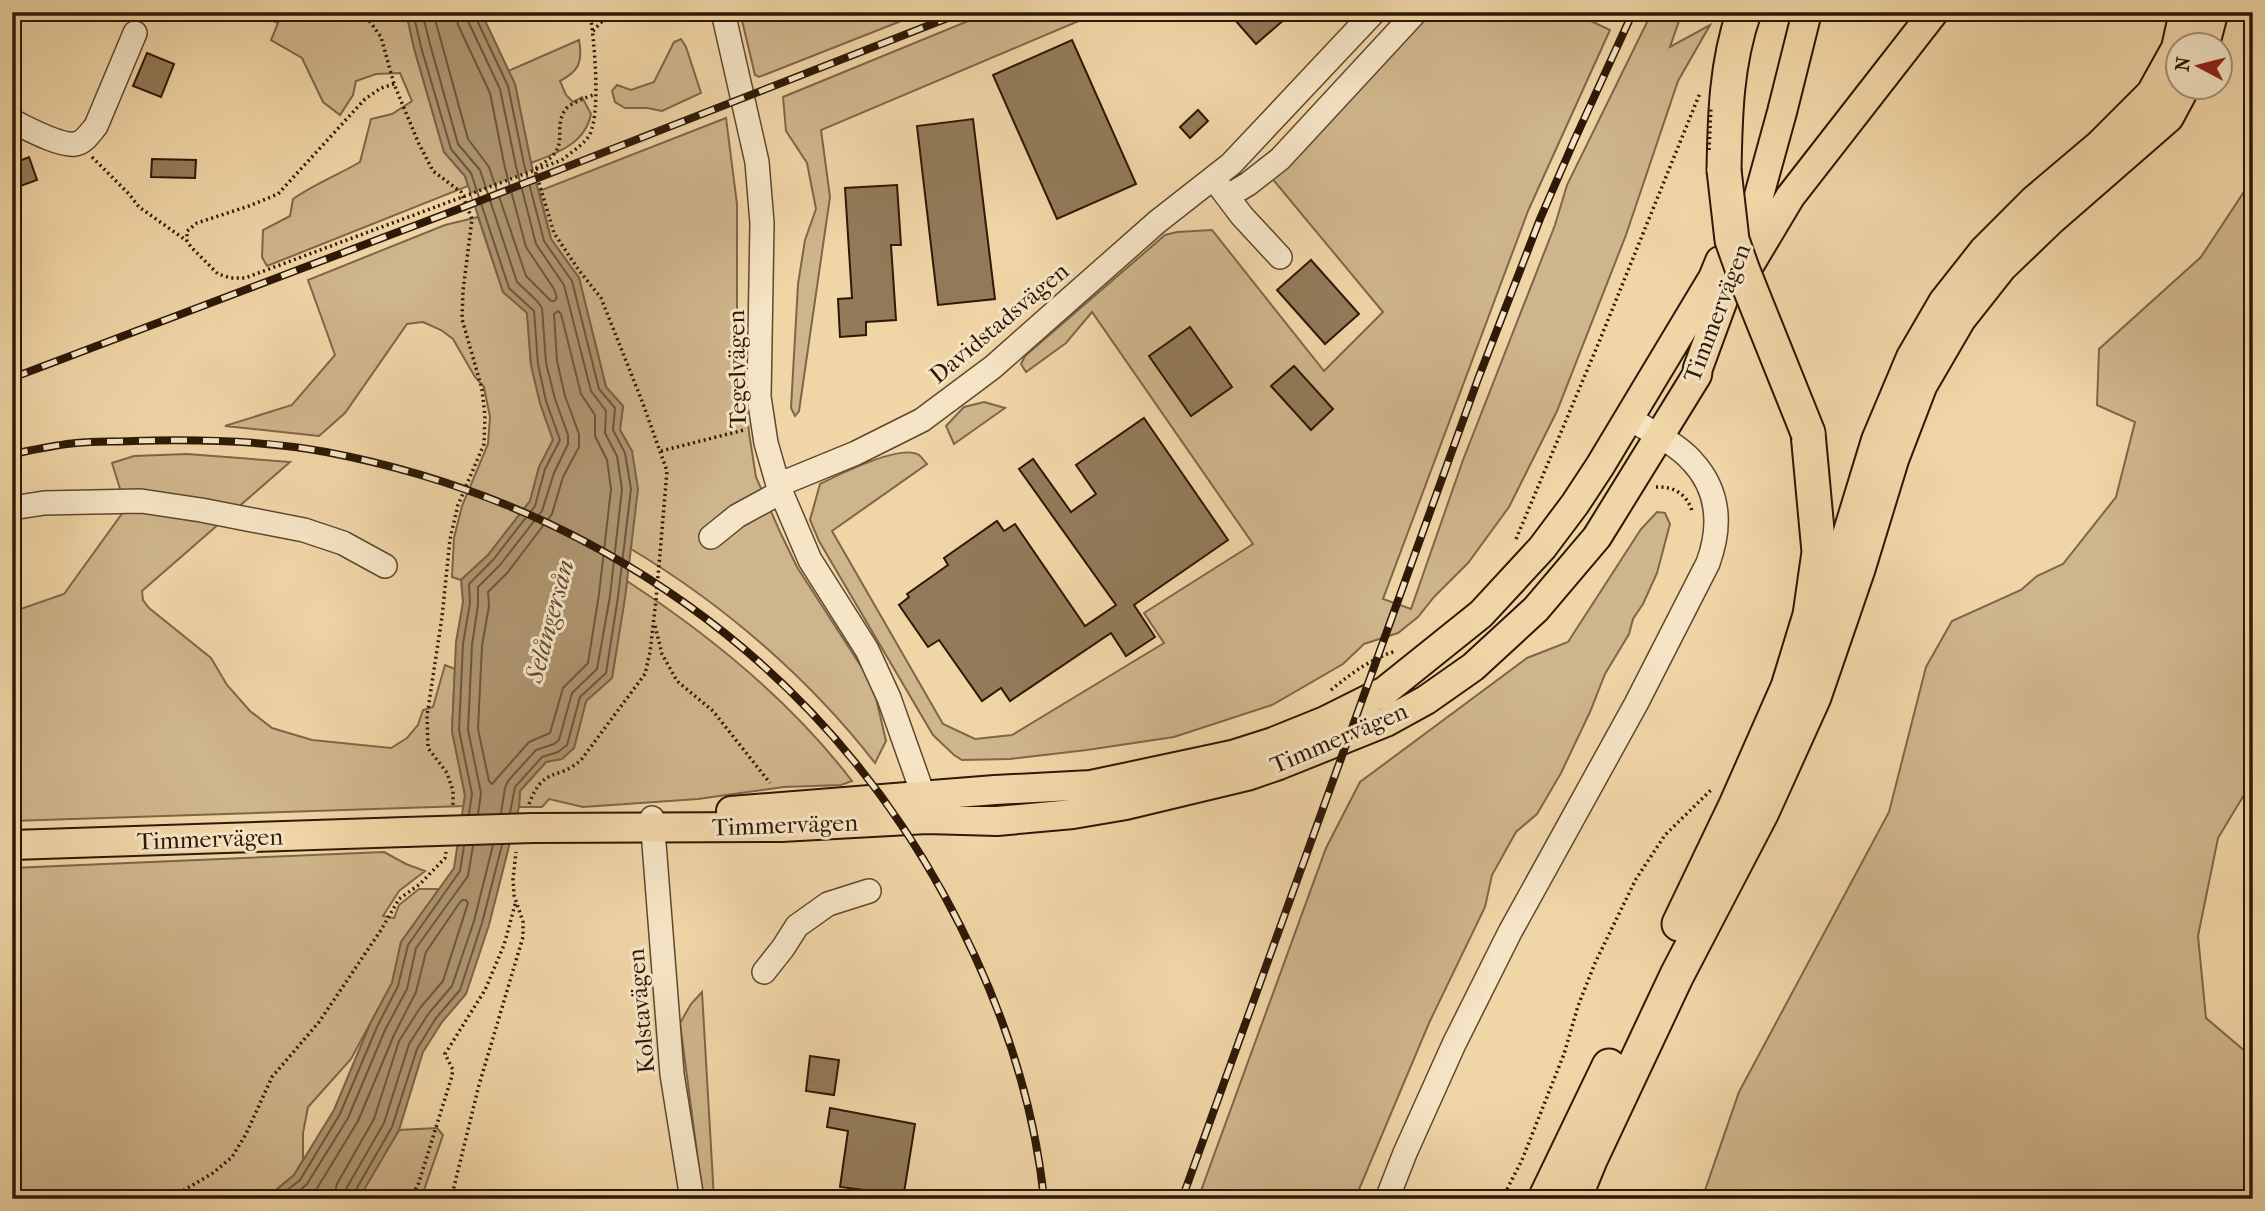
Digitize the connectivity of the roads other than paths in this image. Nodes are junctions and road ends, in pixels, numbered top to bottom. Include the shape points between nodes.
1 (723, 12) edge
2 (1374, 12) edge
3 (1416, 12) edge
4 (1744, 12) edge
5 (1791, 12) edge
6 (1807, 12) edge
7 (1934, 12) edge
8 (2184, 12) edge
9 (2211, 12) edge
10 (2206, 32) edge
11 (135, 33) dead end
12 (2174, 102) edge
13 (12, 121) edge
14 (1221, 188) junction
15 (1280, 257) dead end
16 (1697, 375) junction
17 (1629, 418) junction
18 (1660, 438) junction
19 (779, 489) junction
20 (12, 508) edge
21 (712, 537) dead end
22 (385, 566) dead end
23 (1725, 796) junction
24 (925, 808) junction
25 (652, 823) junction
26 (12, 845) edge
27 (869, 891) dead end
28 (764, 972) dead end
29 (692, 1199) edge
30 (1387, 1199) edge
31 (1545, 1199) edge
32 (1574, 1199) edge

1 - 19 street, Tegelvägen via 757,162 762,223 759,397
2 - 14 street, Davidstadsvägen via 1231,164
3 - 14 street via 1280,159 1248,184
4 - 23 highway, bridge via 1725,99 1724,170 1732,240 1808,433 1819,552 1810,615 1788,687
5 - 17 main road, Timmervägen via 1747,188 1713,278
6 - 16 main road, Timmervägen via 1752,221
7 - 16 main road via 1790,197 1754,255
8 - 23 main road via 2176,48 2151,93 1984,250 1943,302 1876,440 1809,659 1751,789
9 - 10 highway
11 - 13 street via 96,126 86,138 65,144
12 - 32 highway via 2167,116 2000,265 1959,318 1920,385 1814,697 1762,812 1677,975
14 - 15 street
14 - 19 street, Davidstadsvägen via 1157,222 993,367 922,420
16 - 18 main road, Timmervägen
17 - 18 street
17 - 24 main road, Timmervägen via 1575,504 1518,576 1481,614 1385,691 1325,721 1232,755 1091,785
18 - 24 main road, Timmervägen via 1597,537 1536,609 1473,667 1387,722 1247,776 1126,805 997,821
18 - 30 street via 1693,461 1702,474 1716,507 1716,543 1636,704 1510,932 1454,1044
19 - 21 street, Davidstadsvägen
19 - 24 street, Tegelvägen via 810,560 873,662 904,737
20 - 22 street via 141,501 201,510 303,530 344,543
23 - 31 highway
24 - 25 main road, Timmervägen via 780,806
24 - 25 main road, Timmervägen via 781,827
25 - 26 main road, Timmervägen, bridge via 530,818 405,832
25 - 29 street, Kolstavägen via 672,1073
27 - 28 street via 828,904 797,926

